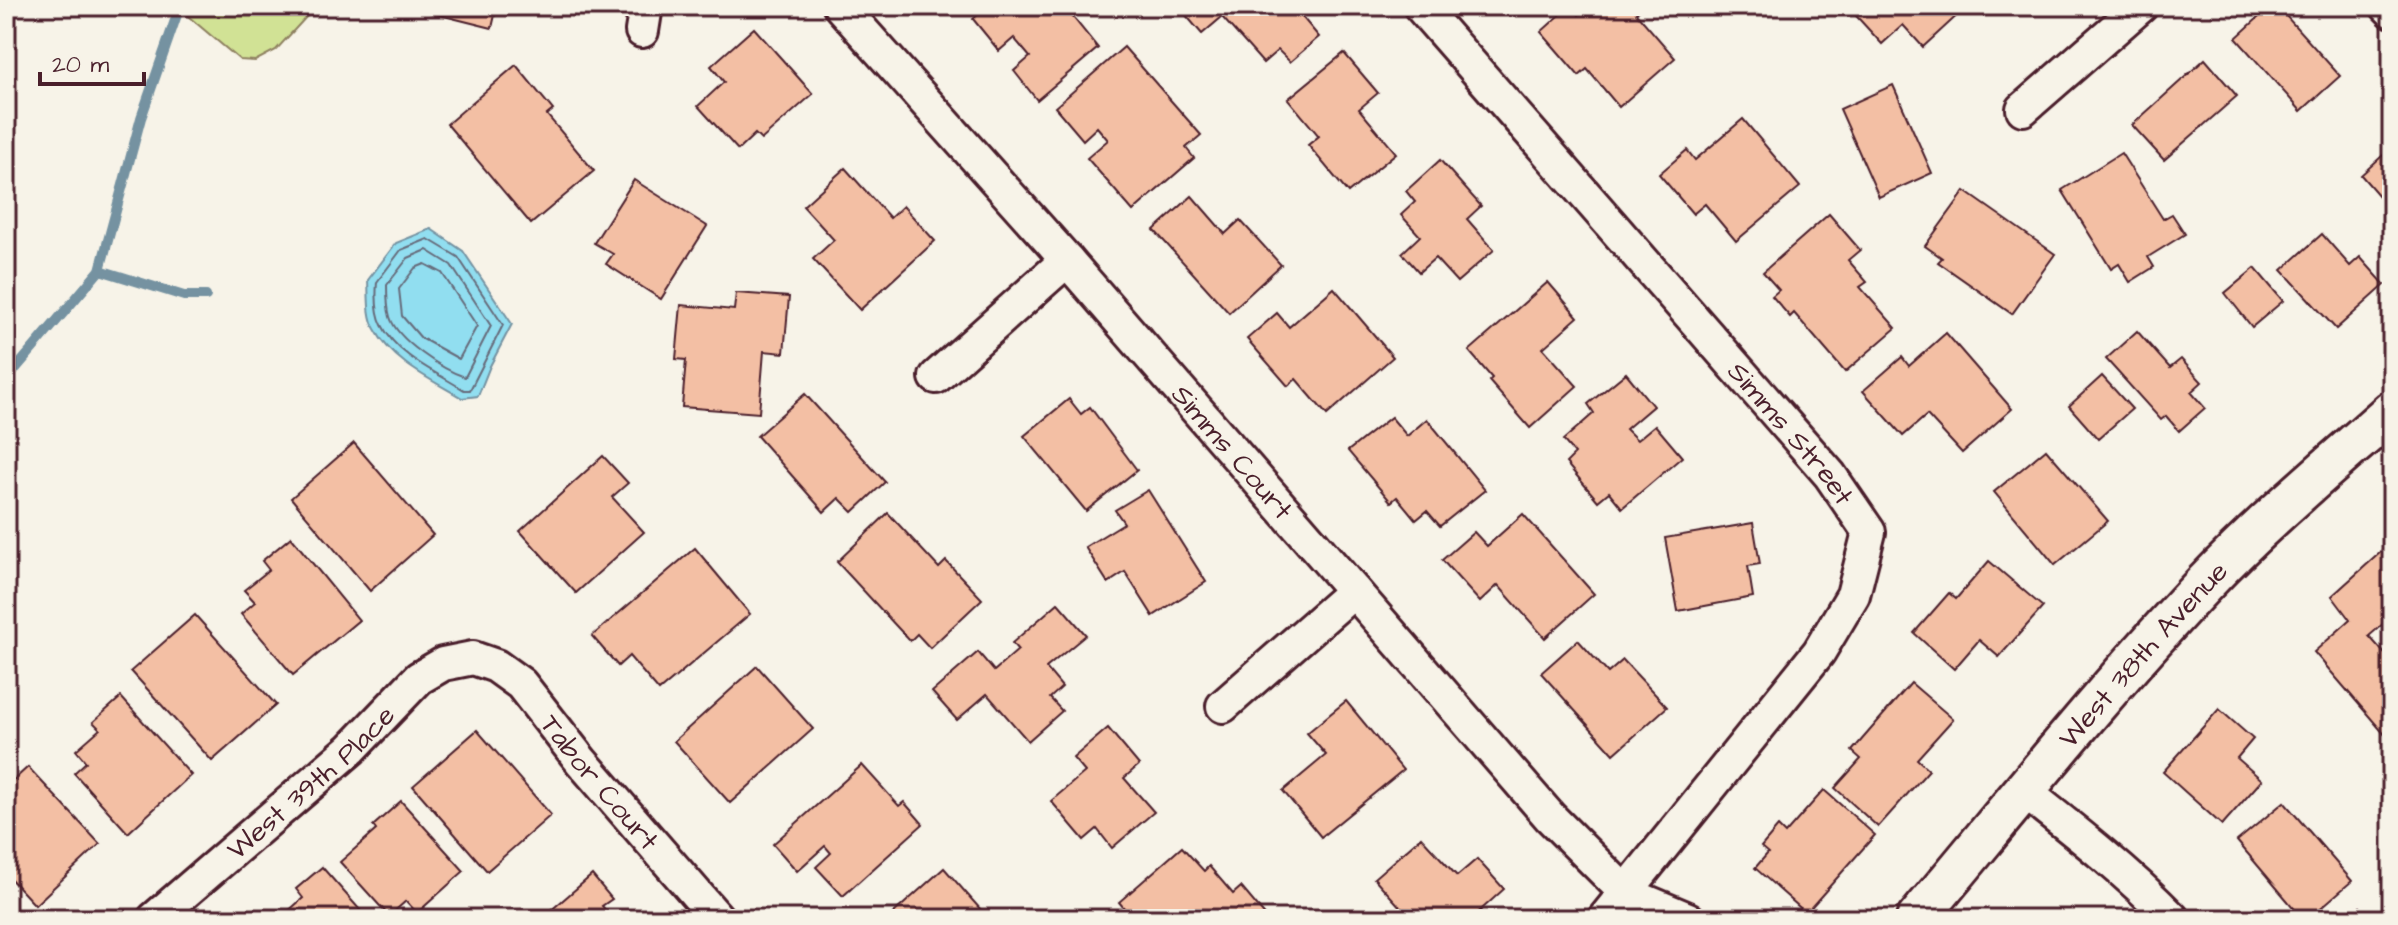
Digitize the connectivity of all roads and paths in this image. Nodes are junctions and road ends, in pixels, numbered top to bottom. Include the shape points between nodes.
1 (840, 6) edge
2 (1420, 6) edge
3 (2141, 6) edge
4 (2387, 6) edge
5 (2392, 11) edge
6 (2023, 109) dead end
7 (1067, 260) junction
8 (936, 377) dead end
9 (2392, 411) edge
10 (1354, 591) junction
11 (473, 658) joint
12 (1223, 706) dead end
13 (2024, 791) junction
14 (1630, 906) edge
15 (154, 919) edge
16 (718, 919) edge
17 (1604, 919) edge
18 (1688, 919) edge
19 (1917, 919) edge
20 (2173, 919) edge

1 - 7 street, Simms Court
2 - 14 street, Simms Street via 1830,475 1869,532 1853,595 1819,652
3 - 6 street
4 - 5 street
7 - 8 street
7 - 10 street, Simms Court
9 - 13 street, West 38th Avenue via 2205,583
10 - 12 street
10 - 14 street, Simms Court
11 - 15 street, West 39th Place via 443,664 419,678 351,749
11 - 16 street, Tabor Court via 521,684
13 - 19 street, West 38th Avenue
13 - 20 street
14 - 17 street, Simms Street
14 - 18 street, Simms Court

